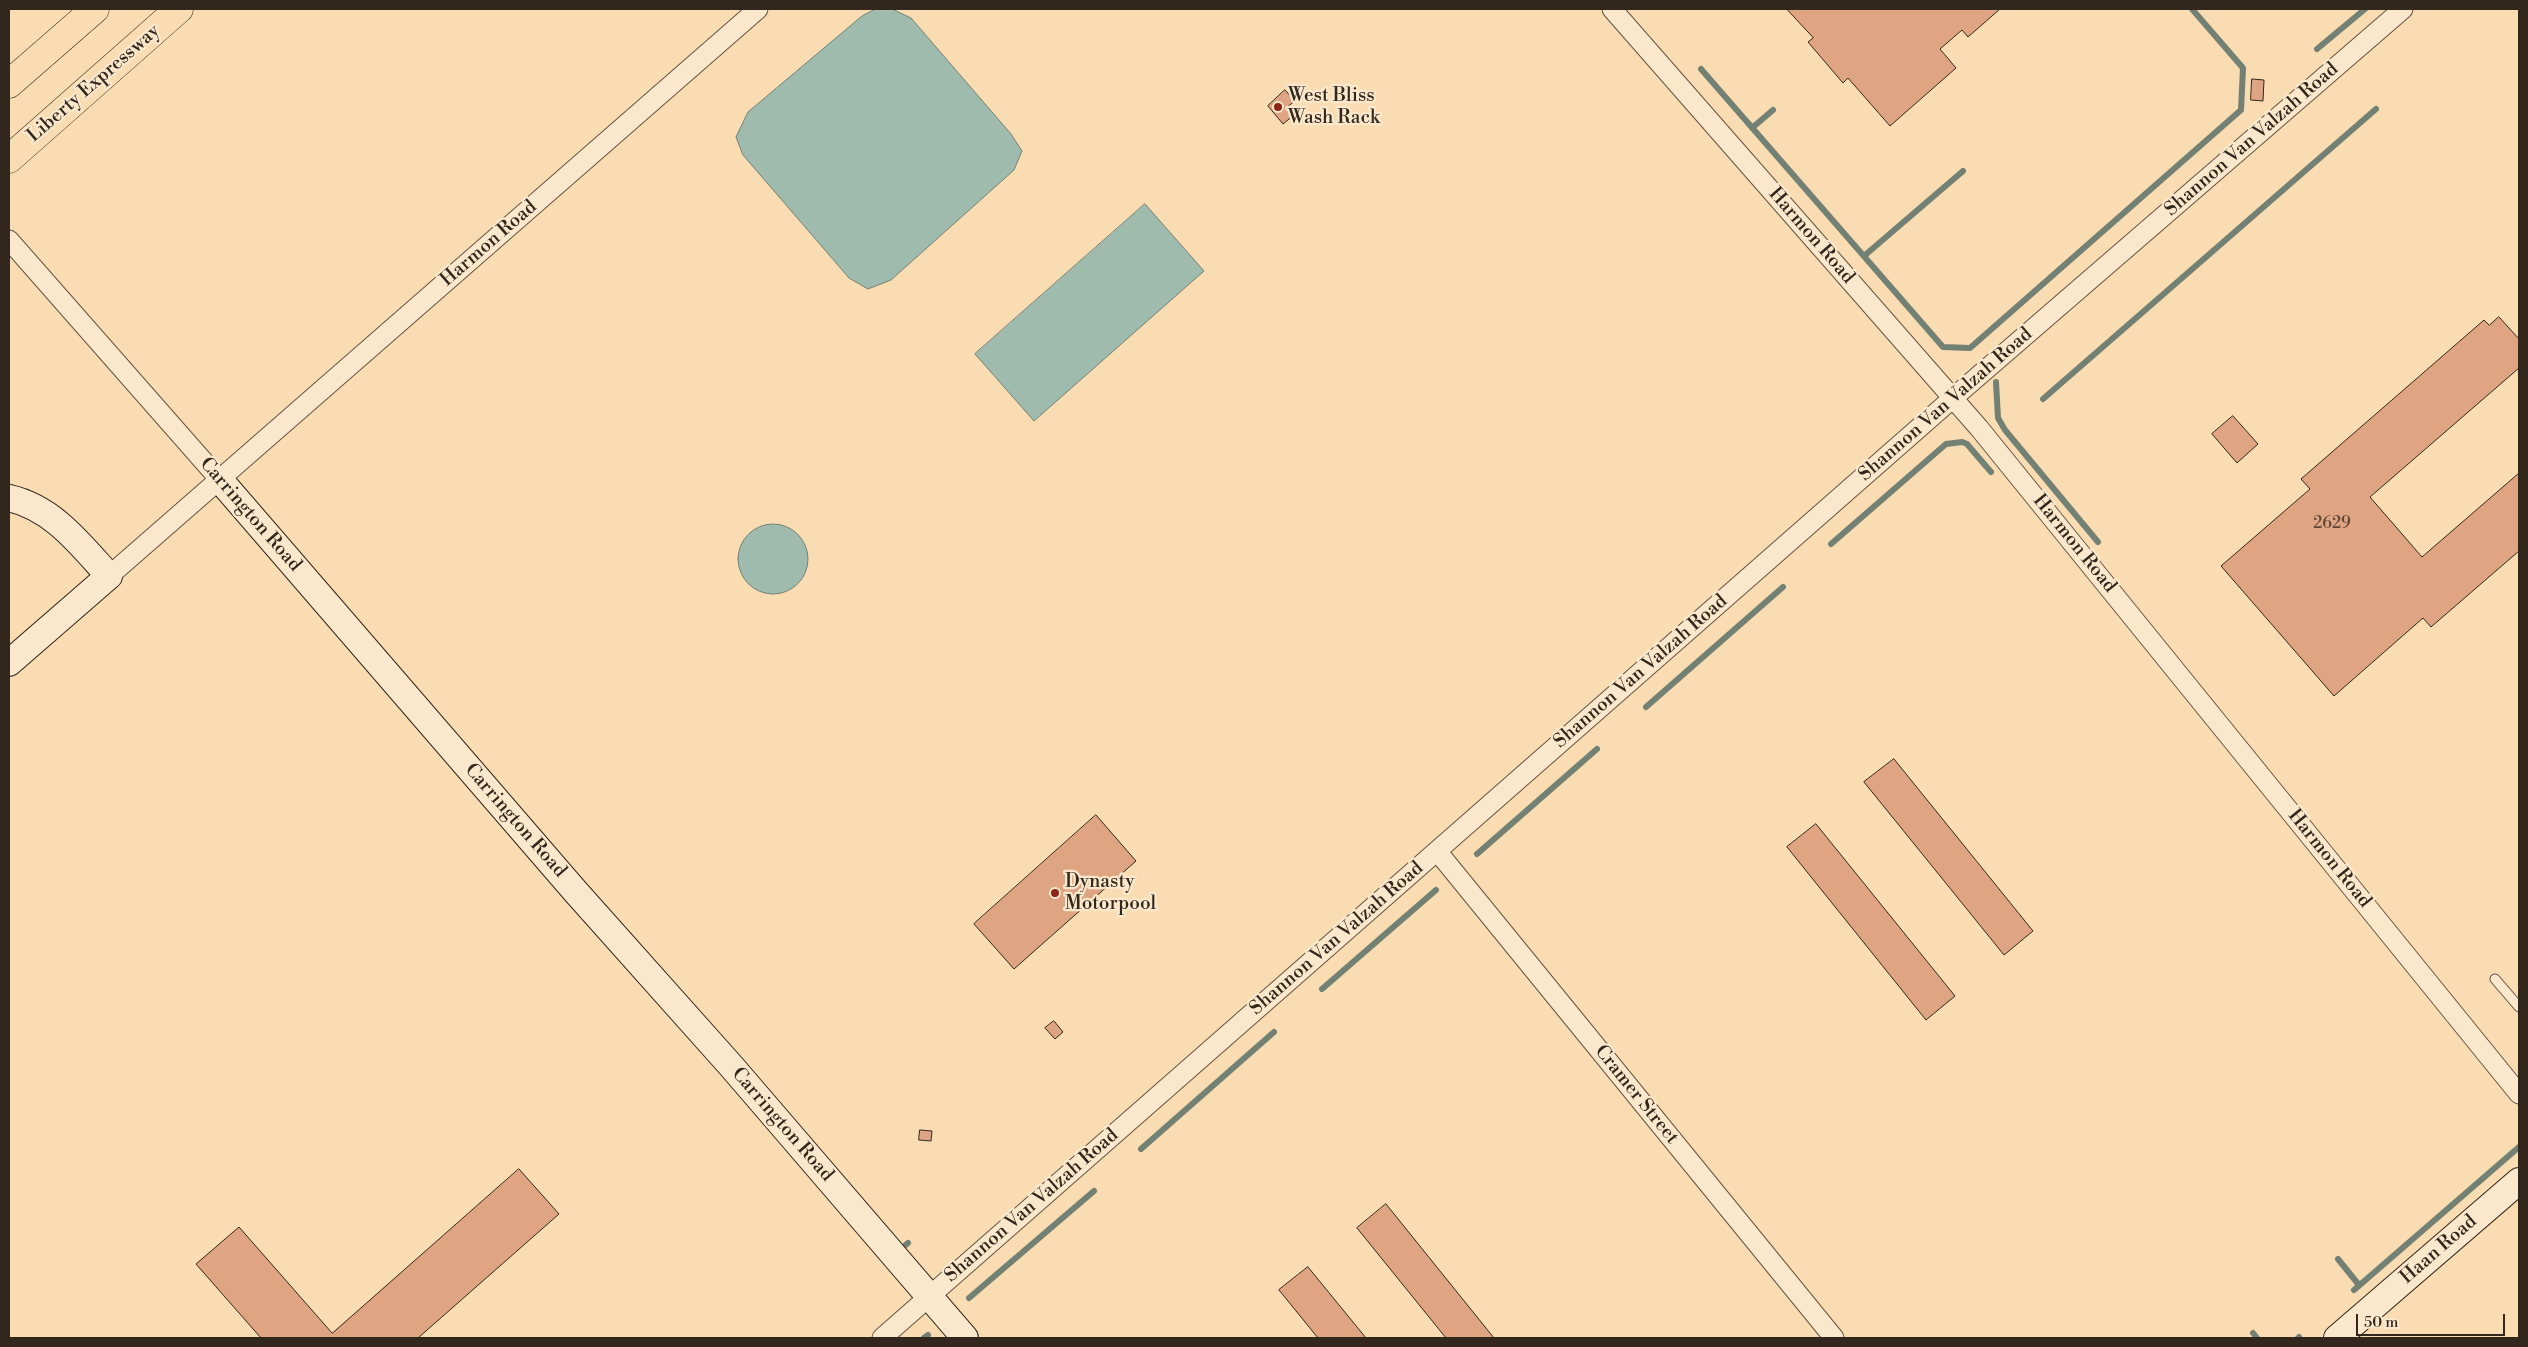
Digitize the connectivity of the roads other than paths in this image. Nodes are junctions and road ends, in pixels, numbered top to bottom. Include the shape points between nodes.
1 (95, 9) edge
2 (179, 9) edge
3 (758, 9) edge
4 (1612, 9) edge
5 (2403, 9) edge
6 (9, 84) edge
7 (9, 158) edge
8 (9, 240) edge
9 (1953, 398) junction
10 (220, 480) junction
11 (9, 498) edge
12 (109, 576) junction
13 (9, 663) edge
14 (1437, 851) junction
15 (2495, 979) dead end
16 (2519, 1007) edge
17 (2519, 1094) edge
18 (2519, 1181) edge
19 (930, 1296) junction
20 (882, 1338) edge
21 (965, 1338) edge
22 (1834, 1338) edge
23 (2337, 1338) edge

1 - 6 highway
2 - 7 highway, Liberty Expressway
3 - 10 street, Harmon Road
4 - 9 street, Harmon Road
5 - 9 street, Shannon Van Valzah Road
8 - 10 street, Carrington Road
9 - 14 street, Shannon Van Valzah Road
9 - 17 street, Harmon Road
10 - 12 street, Harmon Road
10 - 19 street, Carrington Road
11 - 12 street via 48,514
12 - 13 street
14 - 19 street, Shannon Van Valzah Road
14 - 22 street, Cramer Street
15 - 16 lane
18 - 23 street, Haan Road
19 - 20 street, Shannon Van Valzah Road
19 - 21 street, Carrington Road

